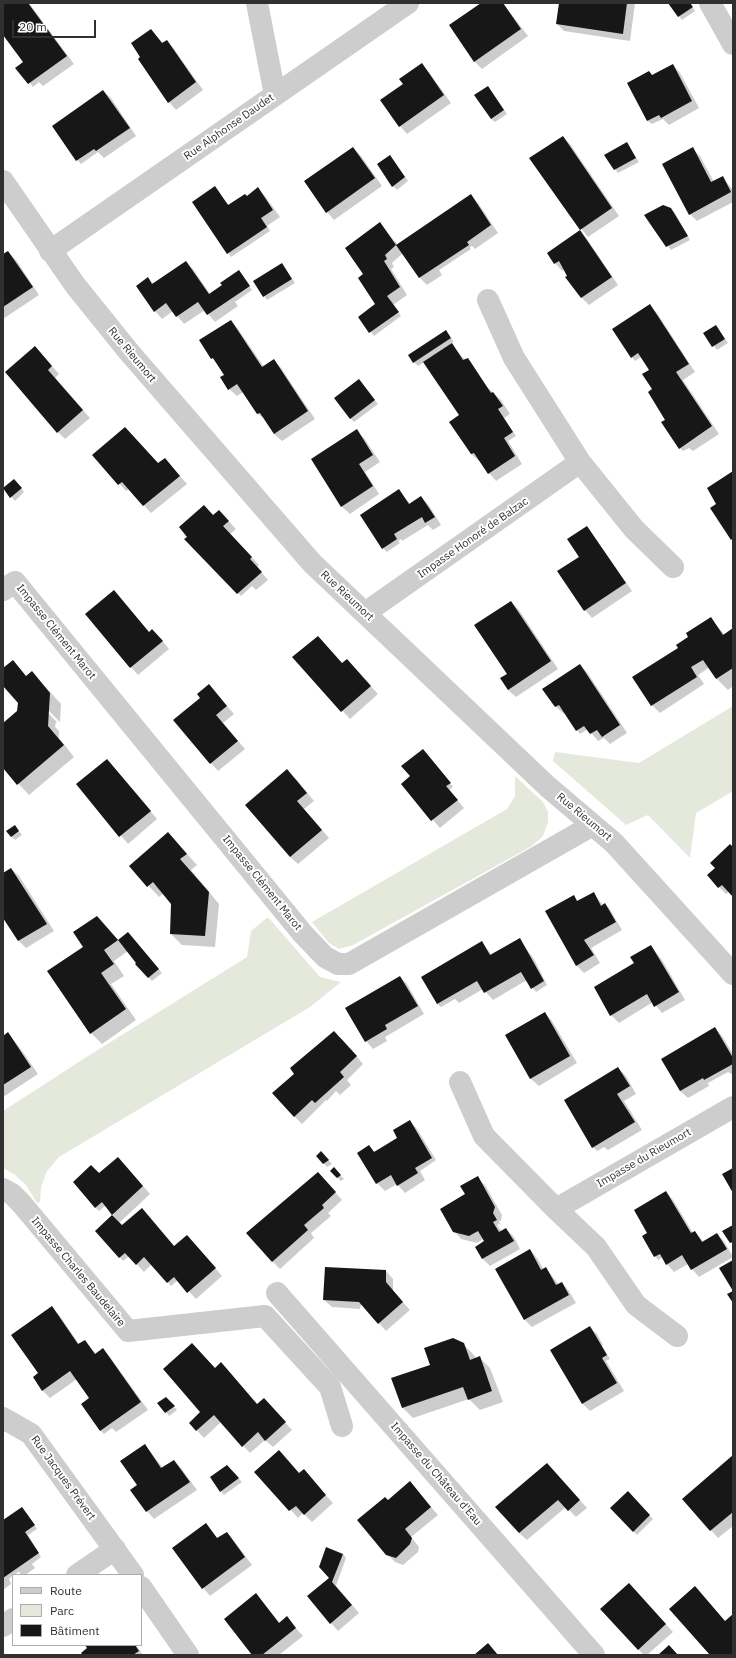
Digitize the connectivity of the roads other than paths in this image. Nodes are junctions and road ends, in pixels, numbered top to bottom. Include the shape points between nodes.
1 (257, 3) edge
2 (408, 3) edge
3 (710, 3) edge
4 (733, 44) edge
5 (275, 95) junction
6 (3, 180) edge
7 (50, 251) junction
8 (488, 300) dead end
9 (580, 462) junction
10 (673, 567) dead end
11 (3, 590) edge
12 (366, 613) junction
13 (592, 825) junction
14 (733, 974) edge
15 (460, 1082) dead end
16 (733, 1107) edge
17 (3, 1189) edge
18 (556, 1209) junction
19 (277, 1293) dead end
20 (677, 1336) dead end
21 (3, 1418) edge
22 (342, 1426) dead end
23 (115, 1549) junction
24 (78, 1574) edge
25 (132, 1574) edge
26 (142, 1588) edge
27 (12, 1620) edge
28 (3, 1626) edge
29 (188, 1655) edge
30 (594, 1655) edge

1 - 5 street
2 - 5 street, Rue Alphonse Daudet
3 - 4 street
5 - 7 street, Rue Alphonse Daudet
6 - 7 street, Rue Rieumort
7 - 12 street, Rue Rieumort via 152,380 312,563
8 - 9 street via 514,358
9 - 10 street via 634,529
9 - 12 street, Impasse Honoré de Balzac
11 - 13 street, Impasse Clément Marot via 16,582 303,934 325,957 338,964 349,964
12 - 13 street, Rue Rieumort via 547,786
13 - 14 street, Rue Rieumort via 614,843
15 - 18 street via 484,1136
16 - 18 street, Impasse du Rieumort
17 - 22 street, Impasse Charles Baudelaire via 21,1203 128,1331 265,1316 330,1387
18 - 20 street via 596,1247 636,1305
19 - 30 street, Impasse du Château d'Eau
21 - 23 street, Rue Jacques Prévert via 32,1434
23 - 24 street
23 - 25 street, Rue Jacques Prévert
26 - 29 street
27 - 28 street

